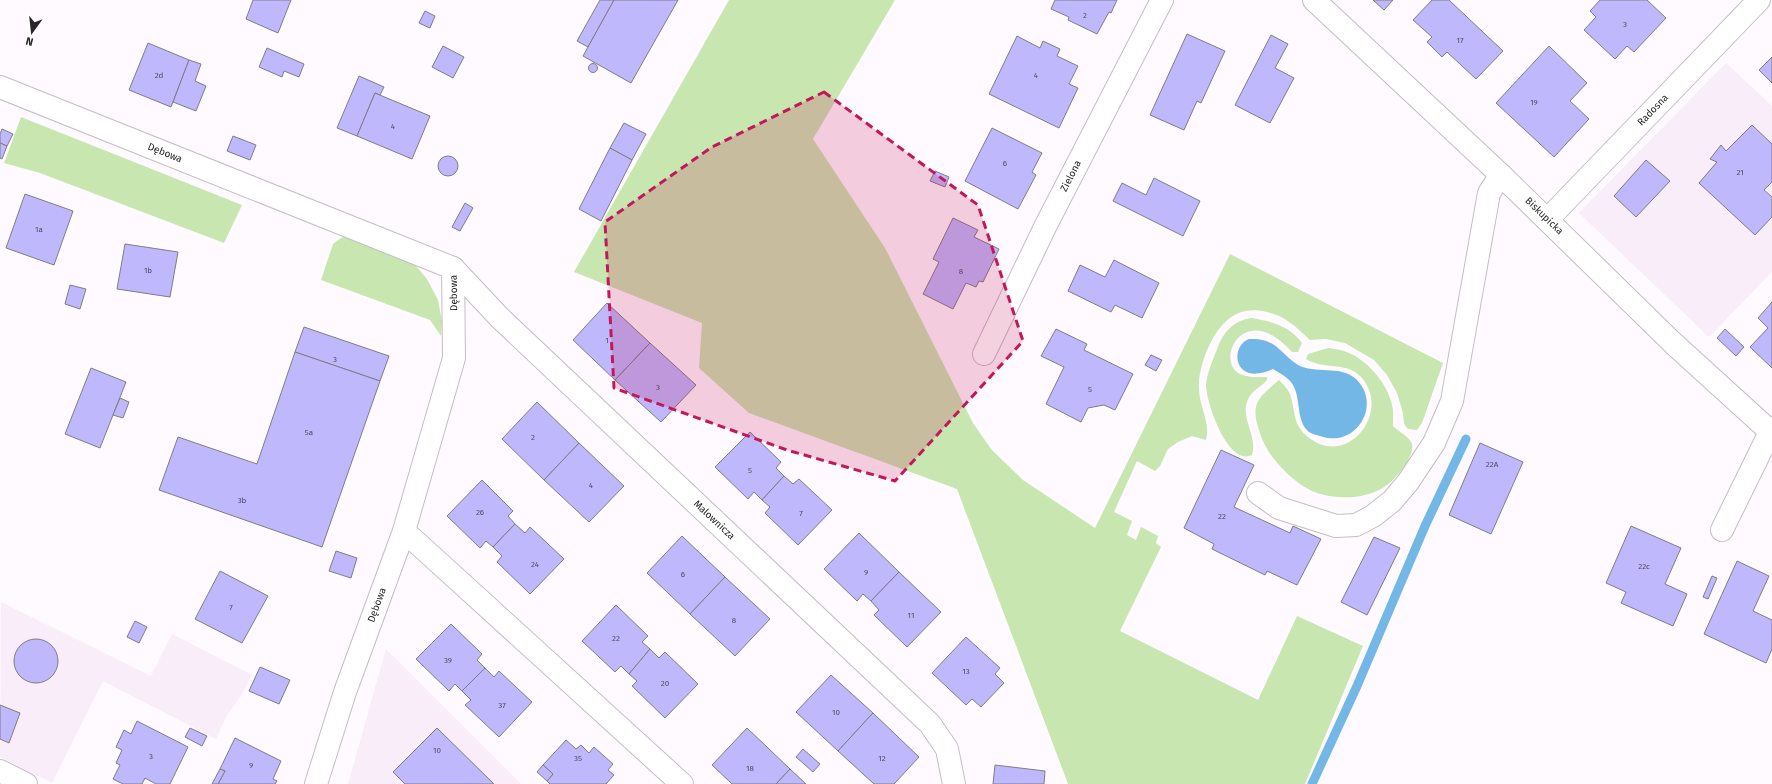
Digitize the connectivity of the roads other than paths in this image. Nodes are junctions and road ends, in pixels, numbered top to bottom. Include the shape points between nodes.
1 (1162, 0) edge
2 (1314, 0) edge
3 (1758, 0) edge
4 (0, 87) edge
5 (1501, 175) junction
6 (1548, 219) junction
7 (453, 268) junction
8 (984, 354) dead end
9 (1771, 431) edge
10 (1258, 493) dead end
11 (1722, 530) dead end
12 (404, 531) junction
13 (0, 771) edge
14 (26, 784) edge
15 (316, 784) edge
16 (682, 784) edge
17 (954, 784) edge

1 - 8 street, Zielona via 1046,225
2 - 5 street, Biskupicka
3 - 6 street, Radosna
4 - 7 street, Dębowa
5 - 6 street, Biskupicka
5 - 10 street via 1489,193 1452,401 1434,443 1408,482 1392,501 1356,525 1336,526 1279,508
6 - 9 street, Biskupicka via 1674,344
7 - 12 street, Dębowa via 454,358
7 - 17 street, Malownicza via 500,318 930,724 947,750
9 - 11 street
12 - 15 street, Dębowa via 345,692
12 - 16 street
13 - 14 street

